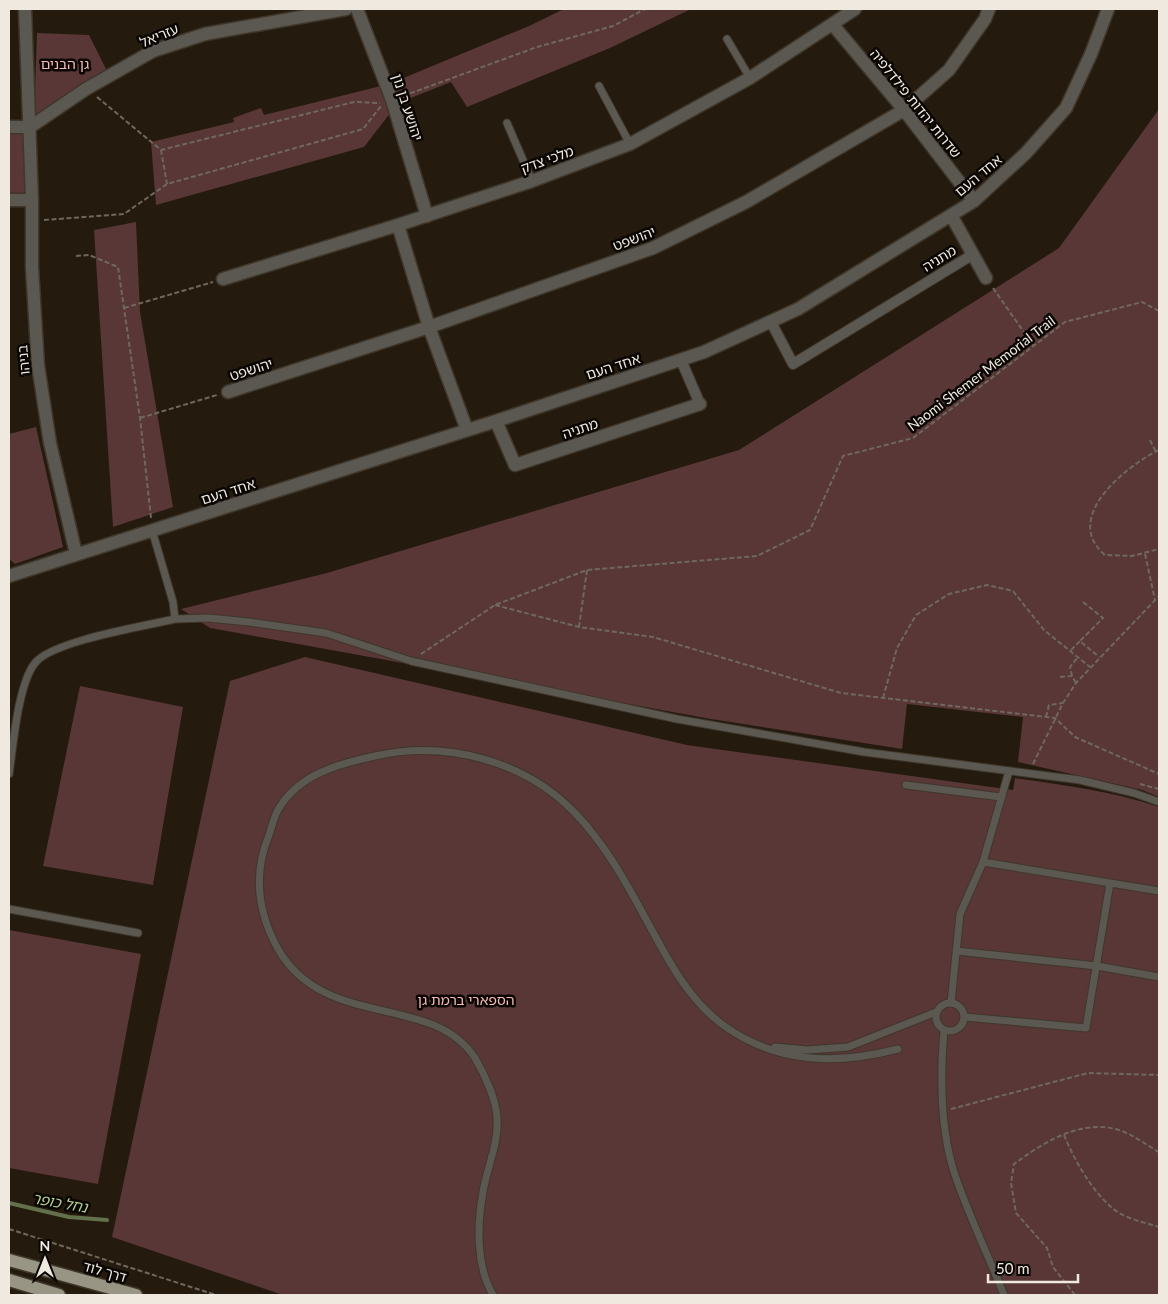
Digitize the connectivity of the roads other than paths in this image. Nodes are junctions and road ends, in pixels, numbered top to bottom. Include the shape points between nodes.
1 (25, 9) edge
2 (346, 9) edge
3 (357, 9) edge
4 (855, 9) edge
5 (988, 9) edge
6 (1108, 9) edge
7 (330, 11) edge
8 (833, 25) junction
9 (727, 40) dead end
10 (750, 78) junction
11 (599, 86) dead end
12 (904, 110) junction
13 (508, 123) dead end
14 (9, 127) edge
15 (30, 127) junction
16 (630, 144) junction
17 (532, 181) junction
18 (9, 200) edge
19 (32, 200) junction
20 (974, 201) junction
21 (951, 215) junction
22 (427, 216) junction
23 (398, 226) junction
24 (972, 255) junction
25 (986, 278) road end
26 (223, 279) road end
27 (771, 322) junction
28 (429, 327) junction
29 (681, 360) junction
30 (228, 392) road end
31 (700, 404) joint
32 (496, 421) junction
33 (467, 430) junction
34 (152, 530) junction
35 (76, 554) junction
36 (9, 575) edge
37 (175, 620) junction
38 (1009, 771) junction
39 (9, 774) edge
40 (906, 784) dead end
41 (1001, 797) junction
42 (1159, 802) edge
43 (983, 862) junction
44 (1110, 883) junction
45 (1159, 891) edge
46 (9, 909) edge
47 (138, 933) dead end
48 (956, 951) junction
49 (1096, 966) junction
50 (1159, 977) edge
51 (951, 1003) junction
52 (936, 1012) junction
53 (964, 1017) junction
54 (944, 1030) junction
55 (753, 1043) junction
56 (898, 1049) dead end
57 (9, 1260) edge
58 (9, 1280) edge
59 (59, 1295) edge
60 (136, 1295) edge
61 (493, 1295) edge
62 (1004, 1295) edge

1 - 15 street, בניהו
2 - 7 street, עזריאל
3 - 22 street, יהושע בן נון via 392,100
4 - 8 street, מלכי צדק
5 - 12 street, יהושפט via 985,19 949,70
6 - 20 street, אחד העם via 1066,108 1026,153
7 - 15 street, עזריאל via 205,34 153,52 86,89
8 - 10 street, מלכי צדק
8 - 12 street, שדרות יהדות פילדלפיה
9 - 10 lane
10 - 16 street, מלכי צדק
11 - 16 lane
12 - 20 street, שדרות יהדות פילדלפיה
12 - 28 street, יהושפט via 746,202 653,248
13 - 17 lane
14 - 15 street
15 - 19 street, בניהו
16 - 17 street, מלכי צדק
17 - 22 street, מלכי צדק
18 - 19 street
19 - 35 street, בניהו via 38,365 50,443
20 - 21 street, אחד העם
21 - 24 street, מתניה
21 - 27 street, אחד העם via 798,309
22 - 23 street, מלכי צדק
23 - 26 street, מלכי צדק
23 - 28 street
24 - 25 street, מתניה
24 - 27 street, מתניה via 793,364
27 - 29 street, אחד העם
28 - 30 street, יהושפט
28 - 33 street
29 - 31 street
29 - 32 street, אחד העם
31 - 32 street, מתניה via 515,465
32 - 33 street, אחד העם
33 - 34 street, אחד העם
34 - 35 street, אחד העם
34 - 37 lane via 173,602
35 - 36 street, אחד העם
37 - 38 lane via 208,618 326,633 411,661 677,719 864,752
37 - 39 lane via 81,641 43,656 34,664 21,701
38 - 41 lane
38 - 42 lane via 1080,780
40 - 41 lane
41 - 43 lane
43 - 44 lane
43 - 48 lane via 960,914
44 - 45 lane
44 - 49 lane
46 - 47 lane
48 - 49 lane
48 - 51 lane
49 - 50 lane
49 - 53 lane via 1086,1028
51 - 52 lane via 940,1006
51 - 53 lane via 962,1008
52 - 54 lane via 937,1024
52 - 55 lane via 848,1047 807,1050
53 - 54 lane via 958,1030
54 - 62 lane via 946,1138 955,1174
55 - 56 lane via 777,1052 828,1060 872,1056
55 - 61 lane via 721,1023 684,986 608,852 572,810 526,776 468,755 423,749 352,761 324,770 303,782 279,808 261,853 259,898 268,930 295,972 313,986 342,1001 429,1022 452,1035 474,1056 497,1112 497,1142 483,1191 479,1227 481,1255
57 - 60 main road, דרך לוד
58 - 59 main road

